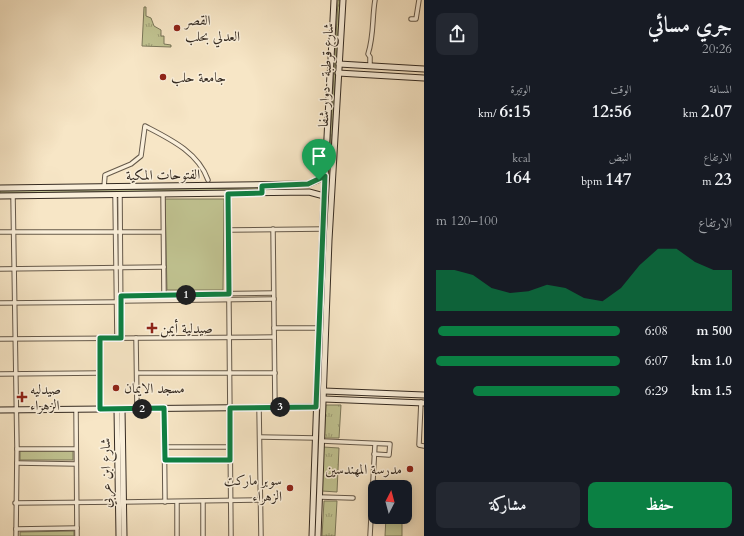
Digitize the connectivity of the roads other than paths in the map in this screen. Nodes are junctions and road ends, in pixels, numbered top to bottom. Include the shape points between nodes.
1 (334, 0) edge
2 (343, 0) edge
3 (375, 0) edge
4 (419, 0) edge
5 (411, 19) dead end
6 (339, 64) junction
7 (370, 66) junction
8 (424, 69) edge
9 (338, 73) junction
10 (424, 78) edge
11 (325, 176) junction
12 (208, 180) dead end
13 (262, 186) junction
14 (104, 187) junction
15 (0, 188) edge
16 (262, 193) junction
17 (163, 194) junction
18 (228, 194) junction
19 (117, 195) junction
20 (0, 196) edge
21 (12, 196) junction
22 (324, 196) junction
23 (272, 229) junction
24 (322, 229) junction
25 (229, 230) junction
26 (0, 232) edge
27 (13, 232) junction
28 (115, 232) junction
29 (120, 232) junction
30 (163, 232) junction
31 (322, 240) junction
32 (329, 240) junction
33 (116, 267) junction
34 (120, 267) junction
35 (164, 267) junction
36 (0, 269) edge
37 (13, 269) junction
38 (274, 293) junction
39 (229, 294) junction
40 (164, 295) junction
41 (121, 296) junction
42 (229, 299) junction
43 (274, 299) junction
44 (121, 301) junction
45 (116, 302) junction
46 (0, 303) edge
47 (14, 303) junction
48 (319, 312) junction
49 (327, 312) junction
50 (274, 328) junction
51 (319, 328) junction
52 (229, 337) junction
53 (274, 337) junction
54 (100, 338) junction
55 (116, 338) junction
56 (121, 338) junction
57 (136, 338) junction
58 (0, 339) edge
59 (14, 339) junction
60 (100, 373) junction
61 (137, 373) junction
62 (230, 373) junction
63 (0, 374) edge
64 (16, 374) junction
65 (275, 374) junction
66 (324, 391) junction
67 (424, 395) edge
68 (324, 399) junction
69 (422, 402) edge
70 (259, 407) junction
71 (275, 407) junction
72 (316, 407) junction
73 (164, 408) junction
74 (230, 408) junction
75 (16, 409) junction
76 (76, 409) junction
77 (100, 409) junction
78 (120, 409) junction
79 (137, 409) junction
80 (0, 410) edge
81 (260, 437) junction
82 (316, 438) junction
83 (322, 441) junction
84 (375, 444) junction
85 (424, 446) edge
86 (165, 447) junction
87 (230, 447) junction
88 (17, 449) junction
89 (76, 449) junction
90 (374, 454) junction
91 (165, 460) junction
92 (230, 460) junction
93 (17, 463) junction
94 (76, 464) junction
95 (314, 472) junction
96 (321, 472) junction
97 (320, 497) junction
98 (353, 498) dead end
99 (231, 500) junction
100 (261, 500) junction
101 (77, 502) junction
102 (121, 502) junction
103 (165, 502) junction
104 (176, 502) junction
105 (203, 502) junction
106 (15, 503) junction
107 (77, 528) junction
108 (16, 529) junction
109 (16, 536) edge
110 (77, 536) edge
111 (119, 536) edge
112 (124, 536) edge
113 (177, 536) edge
114 (203, 536) edge
115 (231, 536) edge
116 (261, 536) edge
117 (312, 536) edge
118 (318, 536) edge
119 (370, 536) edge

1 - 11 street
2 - 6 street, شارع قرطبة- دوار شفا
3 - 7 street via 368,54
4 - 5 street via 416,19
6 - 7 street
6 - 9 street, شارع قرطبة- دوار شفا
7 - 8 street
9 - 10 street
9 - 32 street, شارع قرطبة- دوار شفا
11 - 13 street, الفتوحات المكية via 308,184
11 - 22 street
12 - 14 street via 206,173 180,144 145,126 141,156 131,164 105,175
13 - 14 street, الفتوحات المكية
13 - 16 street
14 - 15 street, الفتوحات المكية
16 - 18 street
16 - 22 street via 311,192
17 - 18 street
17 - 19 street
17 - 30 street
18 - 25 street
19 - 21 street
19 - 28 street
19 - 29 street
20 - 21 street
21 - 27 street
22 - 24 street
23 - 24 street
23 - 25 street
23 - 38 street
24 - 31 street
25 - 39 street
26 - 27 street
27 - 28 street
27 - 37 street
28 - 29 street
28 - 33 street
29 - 30 street
29 - 34 street
30 - 35 street
31 - 32 street
31 - 48 street
32 - 49 street, شارع قرطبة- دوار شفا
33 - 34 street
33 - 37 street
33 - 45 street
34 - 35 street
34 - 41 street
35 - 40 street
36 - 37 street
37 - 47 street
38 - 39 street
38 - 43 street
39 - 40 street
39 - 42 street
40 - 41 street
41 - 44 street
42 - 43 street
42 - 44 street
42 - 52 street
43 - 50 street
44 - 56 street
45 - 47 street
45 - 55 street
46 - 47 street
47 - 59 street
48 - 49 street
48 - 51 street
49 - 66 street, شارع قرطبة- دوار شفا
50 - 51 street
50 - 53 street
51 - 72 street
52 - 53 street
52 - 57 street
52 - 62 street
53 - 65 street
54 - 55 street
54 - 59 street
54 - 60 street
55 - 56 street
56 - 57 street
57 - 61 street
58 - 59 street
59 - 64 street
60 - 64 street
60 - 77 street
61 - 62 street
61 - 79 street
62 - 65 street
62 - 74 street
63 - 64 street
64 - 75 street
65 - 71 street
66 - 67 street
66 - 68 street, شارع قرطبة- دوار شفا
68 - 69 street
68 - 83 street, شارع قرطبة- دوار شفا
69 - 85 street via 419,445
70 - 71 street
70 - 74 street
70 - 81 street
71 - 72 street
72 - 82 street
73 - 74 street
73 - 79 street
73 - 86 street
74 - 87 street
75 - 76 street
75 - 80 street
75 - 88 street
76 - 77 street
76 - 89 street
77 - 78 street
78 - 79 street
78 - 102 street
81 - 82 street
81 - 100 street
82 - 95 street
83 - 84 street
83 - 96 street, شارع قرطبة- دوار شفا
84 - 90 street
84 - 90 street via 390,444 390,455
86 - 87 street
86 - 91 street
87 - 92 street
88 - 89 street
88 - 93 street
89 - 94 street
90 - 119 street
91 - 92 street
91 - 103 street
92 - 99 street
93 - 94 street
93 - 106 street
94 - 101 street
95 - 96 street
95 - 117 street
96 - 97 street, شارع قرطبة- دوار شفا
97 - 98 street
97 - 118 street, شارع قرطبة- دوار شفا
99 - 100 street
99 - 105 street
99 - 115 street
100 - 116 street
101 - 102 street
101 - 106 street
101 - 107 street
102 - 103 street
102 - 111 street, شارع ابن عربي
102 - 112 street
103 - 104 street
104 - 105 street
104 - 113 street
105 - 114 street
106 - 108 street
107 - 108 street
107 - 110 street
108 - 109 street

